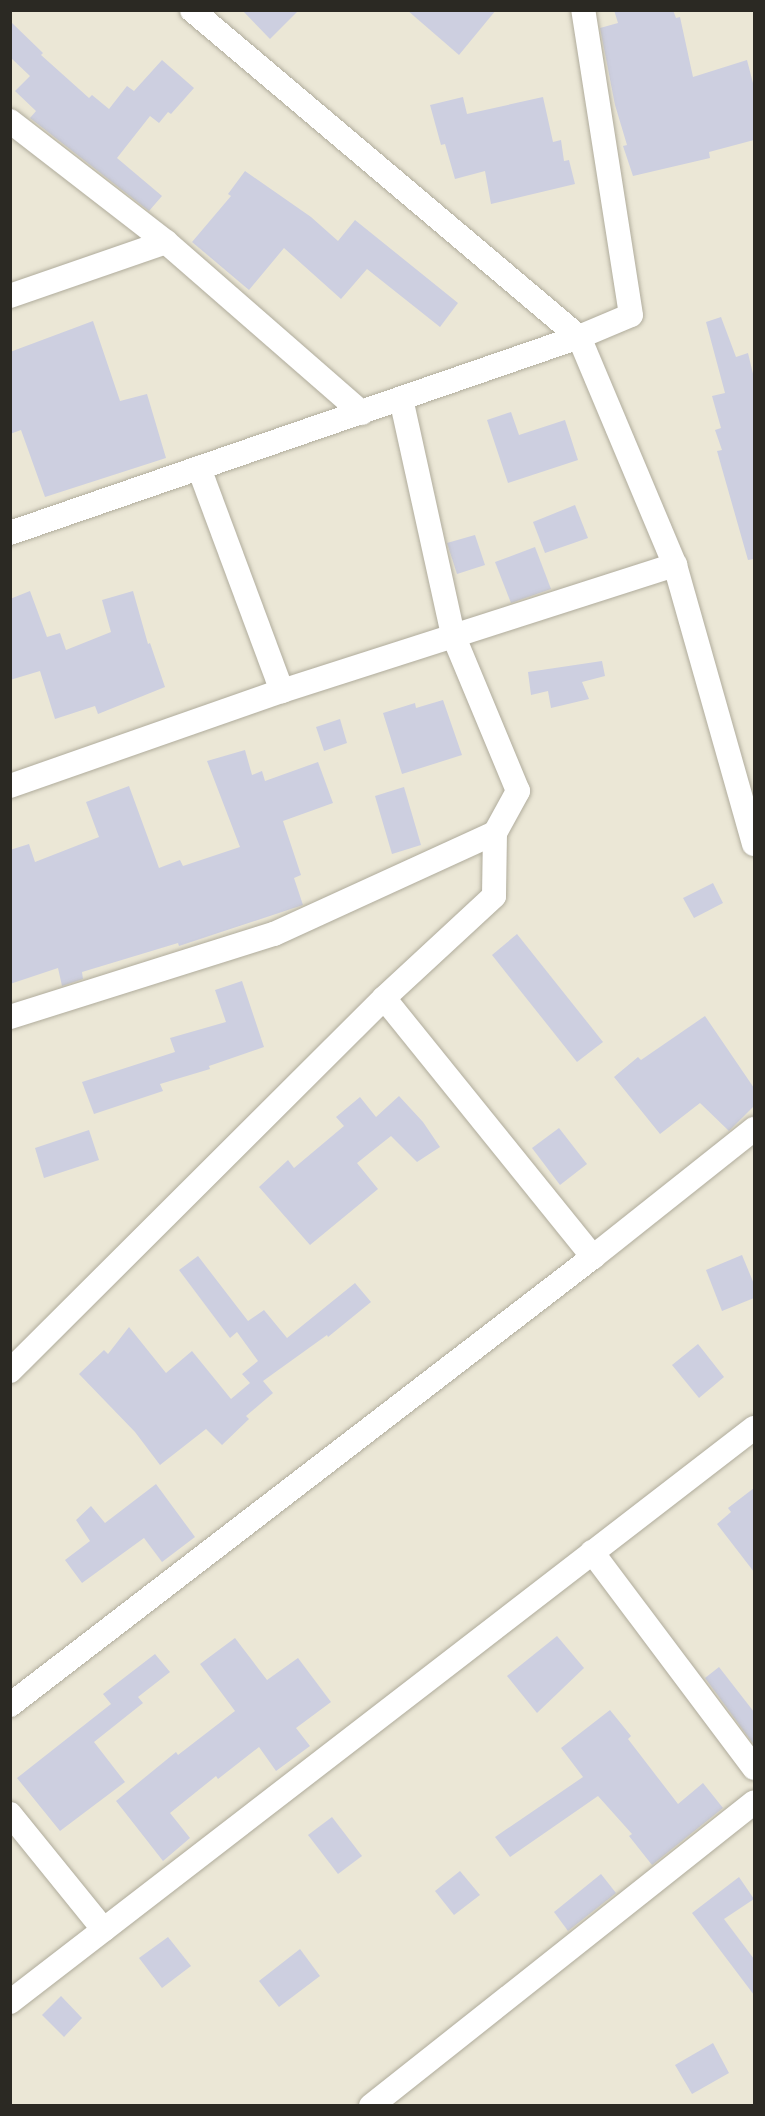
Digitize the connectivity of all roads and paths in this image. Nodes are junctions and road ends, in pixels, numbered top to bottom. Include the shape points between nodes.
1 (192, 10) edge
2 (583, 10) edge
3 (10, 121) edge
4 (166, 242) junction
5 (10, 296) edge
6 (579, 337) junction
7 (401, 399) junction
8 (362, 412) junction
9 (200, 468) junction
10 (10, 533) edge
11 (675, 565) junction
12 (453, 635) junction
13 (282, 691) junction
14 (10, 786) edge
15 (495, 833) junction
16 (754, 844) edge
17 (384, 998) junction
18 (10, 1017) edge
19 (754, 1129) edge
20 (593, 1257) junction
21 (10, 1371) edge
22 (754, 1428) edge
23 (592, 1551) junction
24 (10, 1706) edge
25 (754, 1768) edge
26 (754, 1802) edge
27 (10, 1814) edge
28 (104, 1930) junction
29 (10, 2002) edge
30 (371, 2106) edge

1 - 6 street
2 - 6 street via 631,315
3 - 4 street
4 - 5 street
4 - 8 street
6 - 7 street
6 - 11 street
7 - 8 street
7 - 12 street
8 - 9 street
9 - 10 street
9 - 13 street
11 - 12 street
11 - 16 street
12 - 13 street
12 - 15 street via 518,791
13 - 14 street
15 - 17 street via 494,896
15 - 18 street via 274,934
17 - 20 street
17 - 21 street
19 - 20 street
20 - 24 street
22 - 23 street
23 - 25 street
23 - 28 street
26 - 30 street
27 - 28 street
28 - 29 street

